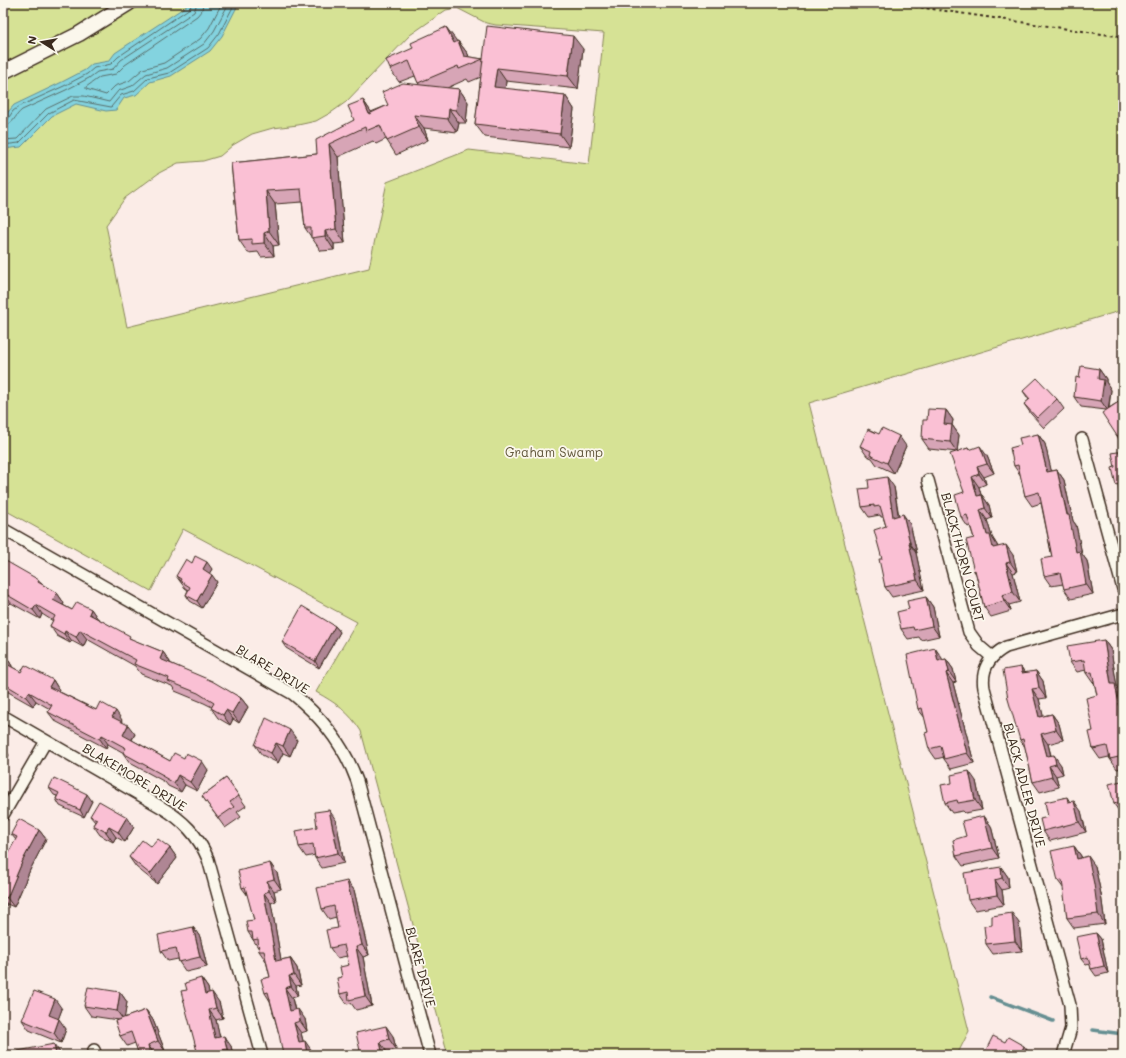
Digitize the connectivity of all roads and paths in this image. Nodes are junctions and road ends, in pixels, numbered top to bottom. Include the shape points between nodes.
1 (130, 3) edge
2 (891, 3) edge
3 (1123, 37) edge
4 (3, 72) edge
5 (1082, 439) dead end
6 (928, 480) dead end
7 (3, 529) edge
8 (1123, 589) edge
9 (1123, 614) edge
10 (992, 657) junction
11 (3, 716) edge
12 (46, 741) junction
13 (3, 815) edge
14 (262, 1055) edge
15 (430, 1055) edge
16 (1063, 1055) edge

1 - 4 street via 79,34
2 - 3 path
5 - 8 street
6 - 10 street, BLACKTHORN COURT via 969,632 979,646
7 - 15 street, BLARE DRIVE via 293,694 323,722 343,751 357,781
9 - 10 street via 1020,642 1006,647
10 - 16 street, BLACK ADLER DRIVE via 984,672 984,688 1070,1004 1071,1028
11 - 12 street, BLAKEMORE DRIVE
12 - 13 street
12 - 14 street, BLAKEMORE DRIVE via 171,813 187,825 199,840 212,870

